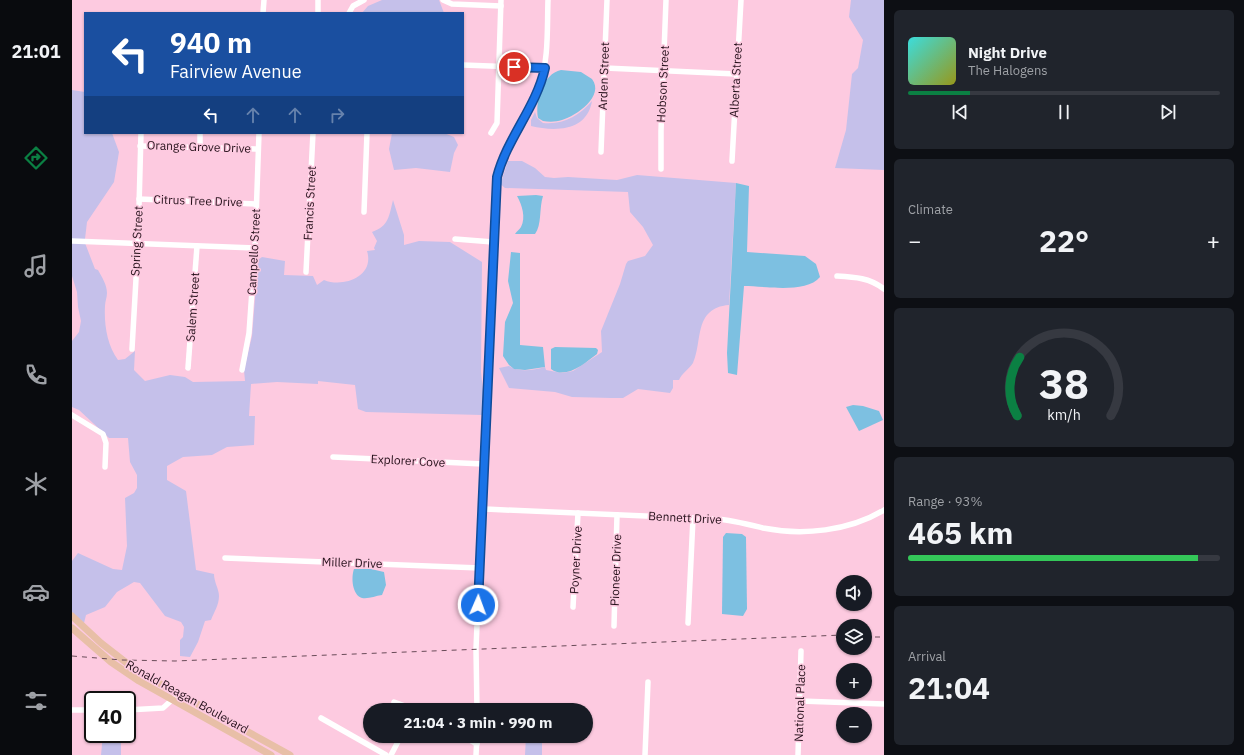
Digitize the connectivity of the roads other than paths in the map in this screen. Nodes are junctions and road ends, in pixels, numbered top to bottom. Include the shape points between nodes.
1 (264, 0) edge
2 (318, 0) edge
3 (364, 0) edge
4 (443, 0) edge
5 (548, 0) edge
6 (607, 0) edge
7 (666, 0) edge
8 (740, 0) edge
9 (501, 3) edge
10 (263, 12) edge
11 (318, 12) edge
12 (350, 12) edge
13 (464, 65) edge
14 (498, 66) junction
15 (545, 68) junction
16 (605, 68) junction
17 (664, 71) junction
18 (736, 74) junction
19 (491, 133) dead end
20 (141, 134) edge
21 (200, 134) edge
22 (259, 134) edge
23 (313, 134) edge
24 (367, 134) edge
25 (140, 146) junction
26 (200, 148) junction
27 (258, 149) junction
28 (601, 152) dead end
29 (732, 160) dead end
30 (661, 169) dead end
31 (139, 199) junction
32 (256, 204) junction
33 (364, 212) dead end
34 (455, 239) dead end
35 (72, 241) edge
36 (493, 242) junction
37 (138, 244) junction
38 (197, 246) junction
39 (255, 248) junction
40 (306, 272) dead end
41 (837, 276) dead end
42 (884, 289) edge
43 (132, 349) dead end
44 (188, 368) dead end
45 (242, 370) dead end
46 (72, 415) edge
47 (333, 457) dead end
48 (483, 464) junction
49 (105, 467) dead end
50 (482, 509) junction
51 (884, 510) edge
52 (578, 513) junction
53 (617, 515) junction
54 (693, 518) junction
55 (224, 558) dead end
56 (480, 568) junction
57 (573, 607) dead end
58 (72, 616) edge
59 (688, 623) dead end
60 (614, 626) dead end
61 (72, 628) edge
62 (801, 651) dead end
63 (648, 682) dead end
64 (178, 694) junction
65 (172, 700) junction
66 (800, 701) junction
67 (477, 703) edge
68 (884, 704) edge
69 (72, 710) edge
70 (84, 710) edge
71 (136, 710) edge
72 (321, 718) dead end
73 (397, 743) edge
74 (477, 744) edge
75 (271, 755) edge
76 (290, 755) edge
77 (386, 755) edge
78 (390, 755) edge
79 (476, 755) edge
80 (645, 755) edge
81 (798, 755) edge

1 - 10 street
2 - 11 street
3 - 12 street
4 - 9 street via 452,4
5 - 15 street
6 - 16 street, Arden Street
7 - 17 street, Hobson Street
8 - 18 street, Alberta Street
9 - 14 street
13 - 14 street
14 - 15 street
14 - 19 street via 496,123
15 - 36 street via 535,97 500,166 495,192
16 - 17 street
16 - 28 street, Arden Street
17 - 18 street
17 - 30 street, Hobson Street
18 - 29 street, Alberta Street
20 - 25 street, Spring Street
21 - 26 street
22 - 27 street, Campello Street
23 - 40 street, Francis Street
24 - 33 street
25 - 26 street, Orange Grove Drive
25 - 31 street, Spring Street
26 - 27 street, Orange Grove Drive
27 - 32 street, Campello Street
31 - 32 street, Citrus Tree Drive
31 - 37 street, Spring Street
32 - 39 street, Campello Street
34 - 36 street
35 - 37 street
36 - 48 street
37 - 38 street
37 - 43 street, Spring Street
38 - 39 street
38 - 44 street, Salem Street
39 - 45 street, Campello Street via 249,333
41 - 42 street via 863,278
46 - 49 street via 103,434 106,443
47 - 48 street, Explorer Cove
48 - 50 street
50 - 52 street, Bennett Drive
50 - 56 street
51 - 54 street, Bennett Drive via 867,520 853,524 802,532 764,528 723,519
52 - 53 street, Bennett Drive
52 - 57 street, Poyner Drive
53 - 54 street, Bennett Drive
53 - 60 street, Pioneer Drive
54 - 59 street
55 - 56 street, Miller Drive
56 - 67 street via 476,649
58 - 64 main road, Ronald Reagan Boulevard via 122,660
61 - 65 main road, Ronald Reagan Boulevard via 110,662
62 - 66 street, National Place
63 - 80 street
64 - 65 street
64 - 76 main road, Ronald Reagan Boulevard
65 - 71 street via 163,708 156,710
65 - 75 main road, Ronald Reagan Boulevard
66 - 68 street
66 - 81 street, National Place
69 - 70 street
72 - 77 street
73 - 78 street
74 - 79 street

